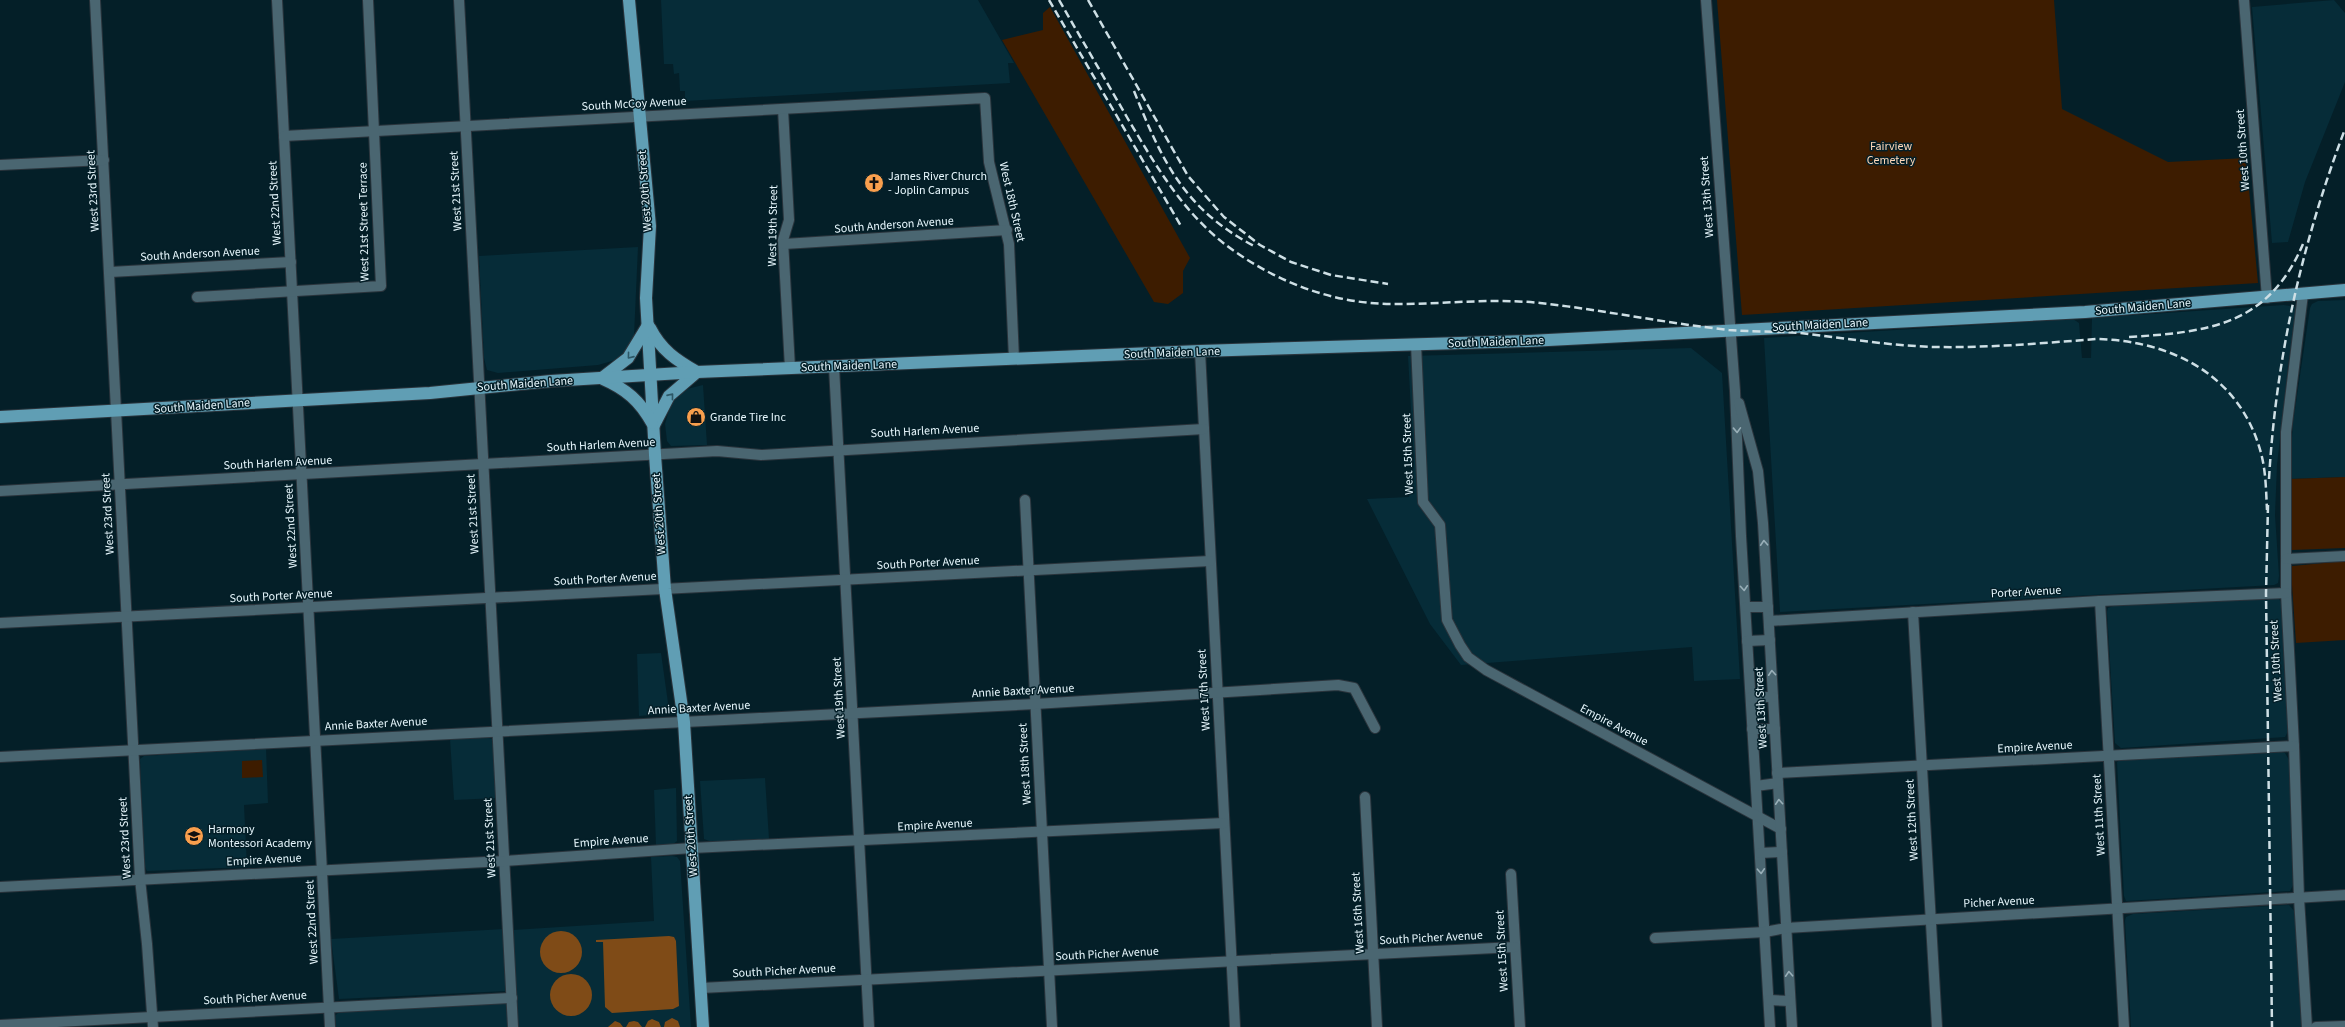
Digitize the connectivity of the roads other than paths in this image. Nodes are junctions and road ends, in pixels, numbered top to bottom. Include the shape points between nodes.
1 (95, 0) edge
2 (277, 0) edge
3 (368, 0) edge
4 (459, 0) edge
5 (629, 0) edge
6 (1706, 0) edge
7 (2244, 0) edge
8 (985, 98) joint
9 (783, 109) junction
10 (639, 117) junction
11 (465, 126) junction
12 (374, 131) junction
13 (284, 136) junction
14 (104, 160) junction
15 (0, 164) edge
16 (1007, 230) junction
17 (784, 244) junction
18 (291, 262) junction
19 (110, 272) junction
20 (2345, 290) edge
21 (292, 291) junction
22 (2303, 294) junction
23 (197, 297) dead end
24 (2267, 298) junction
25 (648, 324) junction
26 (1730, 330) junction
27 (1416, 344) junction
28 (1200, 351) junction
29 (1014, 359) junction
30 (834, 367) junction
31 (790, 368) junction
32 (697, 372) junction
33 (651, 375) junction
34 (601, 378) junction
35 (479, 387) junction
36 (1735, 392) junction
37 (297, 400) junction
38 (116, 411) junction
39 (0, 417) edge
40 (654, 426) junction
41 (1204, 429) junction
42 (838, 449) junction
43 (655, 455) junction
44 (483, 465) junction
45 (301, 475) junction
46 (119, 484) junction
47 (0, 491) edge
48 (1025, 500) dead end
49 (2345, 556) edge
50 (2286, 559) junction
51 (1210, 562) junction
52 (1028, 571) junction
53 (845, 580) junction
54 (665, 589) junction
55 (2286, 593) junction
56 (490, 598) junction
57 (2100, 601) junction
58 (308, 607) junction
59 (1746, 607) junction
60 (1768, 607) junction
61 (1913, 612) junction
62 (126, 617) junction
63 (1768, 621) junction
64 (0, 623) edge
65 (1450, 628) joint
66 (1770, 640) junction
67 (1748, 641) junction
68 (1218, 693) junction
69 (1751, 697) junction
70 (1773, 697) junction
71 (1035, 704) junction
72 (853, 712) junction
73 (684, 722) junction
74 (1375, 728) dead end
75 (1752, 729) junction
76 (1775, 729) junction
77 (498, 731) junction
78 (315, 740) junction
79 (2294, 746) junction
80 (133, 750) junction
81 (2109, 756) junction
82 (0, 757) edge
83 (1922, 766) junction
84 (1778, 778) junction
85 (1756, 786) junction
86 (1365, 797) dead end
87 (1758, 818) junction
88 (1224, 824) junction
89 (1781, 829) junction
90 (1042, 832) junction
91 (859, 842) junction
92 (692, 848) junction
93 (1782, 852) junction
94 (1760, 853) junction
95 (505, 861) junction
96 (322, 870) junction
97 (1511, 874) dead end
98 (140, 879) junction
99 (0, 887) edge
100 (2345, 895) edge
101 (2299, 898) junction
102 (2118, 909) junction
103 (1930, 919) junction
104 (1786, 928) junction
105 (1764, 932) junction
106 (1655, 938) dead end
107 (1515, 947) junction
108 (1373, 954) junction
109 (1232, 960) junction
110 (1049, 970) junction
111 (866, 980) junction
112 (701, 988) junction
113 (512, 998) junction
114 (1769, 1000) junction
115 (1790, 1001) junction
116 (329, 1008) junction
117 (152, 1016) junction
118 (0, 1025) edge
119 (2345, 1026) edge
120 (152, 1027) edge
121 (330, 1027) edge
122 (513, 1027) edge
123 (703, 1027) edge
124 (869, 1027) edge
125 (1052, 1027) edge
126 (1235, 1027) edge
127 (1377, 1027) edge
128 (1520, 1027) edge
129 (1770, 1027) edge
130 (1792, 1027) edge
131 (1937, 1027) edge
132 (2124, 1027) edge
133 (2307, 1027) edge
134 (2316, 1027) edge

1 - 14 street, West 23rd Street
2 - 13 street, West 22nd Street
3 - 12 street, West 21st Street Terrace
4 - 11 street, West 21st Street
5 - 10 main road, West 20th Street
6 - 26 street, West 13th Street
7 - 24 street, West 10th Street
8 - 9 street, South McCoy Avenue
8 - 16 street, West 18th Street via 989,162
9 - 10 street, South McCoy Avenue
9 - 17 street, West 19th Street via 788,220
10 - 11 street, South McCoy Avenue
10 - 25 main road, West 20th Street via 650,226 646,298
11 - 12 street, South McCoy Avenue
11 - 35 street, West 21st Street
12 - 13 street, South McCoy Avenue
12 - 21 street, West 21st Street Terrace via 381,286
13 - 18 street, West 22nd Street
14 - 15 street
14 - 19 street, West 23rd Street
16 - 17 street, South Anderson Avenue
16 - 29 street, West 18th Street
17 - 31 street, West 19th Street
18 - 19 street, South Anderson Avenue
18 - 21 street, West 22nd Street
19 - 38 street, West 23rd Street
20 - 22 main road, South Maiden Lane
21 - 23 street, West 21st Street Terrace
21 - 37 street, West 22nd Street
22 - 24 main road, South Maiden Lane
22 - 50 street, West 10th Street via 2286,432
24 - 26 main road, South Maiden Lane via 2085,312
25 - 32 main road via 664,350
25 - 33 main road, West 20th Street
25 -> 34 main road via 628,358
26 - 27 main road, South Maiden Lane
26 - 36 street, West 13th Street
27 - 28 main road, South Maiden Lane
27 - 65 street, West 15th Street via 1423,502 1440,525 1447,620
28 - 29 main road, South Maiden Lane
28 - 41 street, West 17th Street
29 - 30 main road, South Maiden Lane
30 - 31 main road, South Maiden Lane
30 - 42 street, West 19th Street
31 - 32 main road, South Maiden Lane
32 - 33 main road, South Maiden Lane
40 -> 32 main road via 669,396
33 - 34 main road, South Maiden Lane
33 - 40 main road, West 20th Street
34 - 35 main road, South Maiden Lane
34 - 40 main road via 632,396 645,410
35 - 37 main road, South Maiden Lane
35 - 44 street, West 21st Street
36 -> 59 street, West 13th Street
60 -> 36 street, West 13th Street via 1758,471
37 - 38 main road, South Maiden Lane
37 - 45 street, West 22nd Street
38 - 39 main road, South Maiden Lane
38 - 46 street, West 23rd Street
40 - 43 main road, West 20th Street
41 - 42 street, South Harlem Avenue
41 - 51 street, West 17th Street
42 - 43 street, South Harlem Avenue via 755,455 724,451
42 - 53 street, West 19th Street
43 - 44 street, South Harlem Avenue
43 - 54 main road, West 20th Street
44 - 45 street, South Harlem Avenue
44 - 56 street, West 21st Street
45 - 46 street, South Harlem Avenue
45 - 58 street, West 22nd Street
46 - 47 street, South Harlem Avenue
46 - 62 street, West 23rd Street
48 - 52 street, West 18th Street
49 - 50 street
50 - 55 street, West 10th Street
51 - 52 street, South Porter Avenue
51 - 68 street, West 17th Street
52 - 53 street, South Porter Avenue
52 - 71 street, West 18th Street
53 - 54 street, South Porter Avenue
53 - 72 street, West 19th Street
54 - 56 street, South Porter Avenue
54 - 73 main road, West 20th Street
55 - 57 street, Porter Avenue
55 - 79 street, West 10th Street
56 - 58 street, South Porter Avenue
56 - 77 street, West 21st Street
57 - 61 street, Porter Avenue
57 - 81 street, West 11th Street
58 - 62 street, South Porter Avenue
58 - 78 street, West 22nd Street
59 - 60 street
59 - 67 street, West 13th Street
60 - 63 street, West 13th Street
61 - 63 street, Porter Avenue
61 - 83 street, West 12th Street
62 - 64 street, South Porter Avenue
62 - 80 street, West 23rd Street
63 - 66 street, West 13th Street
65 - 87 street, Empire Avenue via 1468,657 1486,670
66 - 67 street
70 -> 66 street, West 13th Street
67 - 69 street, West 13th Street
68 - 71 street, Annie Baxter Avenue
68 - 74 street, Annie Baxter Avenue via 1348,685 1359,694
68 - 88 street, West 17th Street
69 - 70 street
69 - 75 street, West 13th Street
70 - 76 street, West 13th Street
71 - 72 street, Annie Baxter Avenue
71 - 90 street, West 18th Street
72 - 73 street, Annie Baxter Avenue
72 - 91 street, West 19th Street
73 - 77 street, Annie Baxter Avenue
73 - 92 main road, West 20th Street
75 - 76 street
75 - 85 street, West 13th Street
76 - 84 street, West 13th Street
77 - 78 street, Annie Baxter Avenue
77 - 95 street, West 21st Street
78 - 80 street, Annie Baxter Avenue
78 - 96 street, West 22nd Street
79 - 81 street, Empire Avenue
79 - 101 street, West 10th Street
80 - 82 street, Annie Baxter Avenue
80 - 98 street, West 23rd Street
81 - 83 street, Empire Avenue
81 - 102 street, West 11th Street
83 - 84 street, Empire Avenue
83 - 103 street, West 12th Street
84 - 85 street, Empire Avenue
89 -> 84 street, West 13th Street
85 - 87 street, West 13th Street
86 - 108 street, West 16th Street
87 - 89 street, Empire Avenue
87 - 94 street, West 13th Street
88 - 90 street, Empire Avenue
88 - 109 street, West 17th Street
89 - 93 street, West 13th Street
90 - 91 street, Empire Avenue
90 - 110 street, West 18th Street
91 - 92 street, Empire Avenue
91 - 111 street, West 19th Street
92 - 95 street, Empire Avenue
92 - 112 main road, West 20th Street
93 - 94 street
93 - 104 street, West 13th Street
94 -> 105 street, West 13th Street
95 - 96 street, Empire Avenue
95 - 113 street, West 21st Street
96 - 98 street, Empire Avenue
96 - 116 street, West 22nd Street
97 - 107 street, West 15th Street
98 - 99 street, Empire Avenue
98 - 117 street, West 23rd Street
100 - 101 street, Picher Avenue
101 - 102 street, Picher Avenue
101 - 133 street, West 10th Street
102 - 103 street, Picher Avenue
102 - 132 street, West 11th Street
103 - 104 street, Picher Avenue
103 - 131 street, West 12th Street
104 - 105 street, Picher Avenue
115 -> 104 street, West 13th Street
105 - 106 street, Picher Avenue
105 - 114 street, West 13th Street
107 - 108 street, South Picher Avenue
107 - 128 street, West 15th Street
108 - 109 street, South Picher Avenue
108 - 127 street, West 16th Street
109 - 110 street, South Picher Avenue
109 - 126 street, West 17th Street
110 - 111 street, South Picher Avenue
110 - 125 street, West 18th Street
111 - 112 street, South Picher Avenue
111 - 124 street, West 19th Street
112 - 123 main road, West 20th Street
113 - 116 street, South Picher Avenue
113 - 122 street, West 21st Street
114 - 115 street
114 - 129 street, West 13th Street
115 - 130 street, West 13th Street
116 - 117 street, South Picher Avenue
116 - 121 street, West 22nd Street
117 - 118 street, South Picher Avenue
117 - 120 street, West 23rd Street
119 - 134 street

